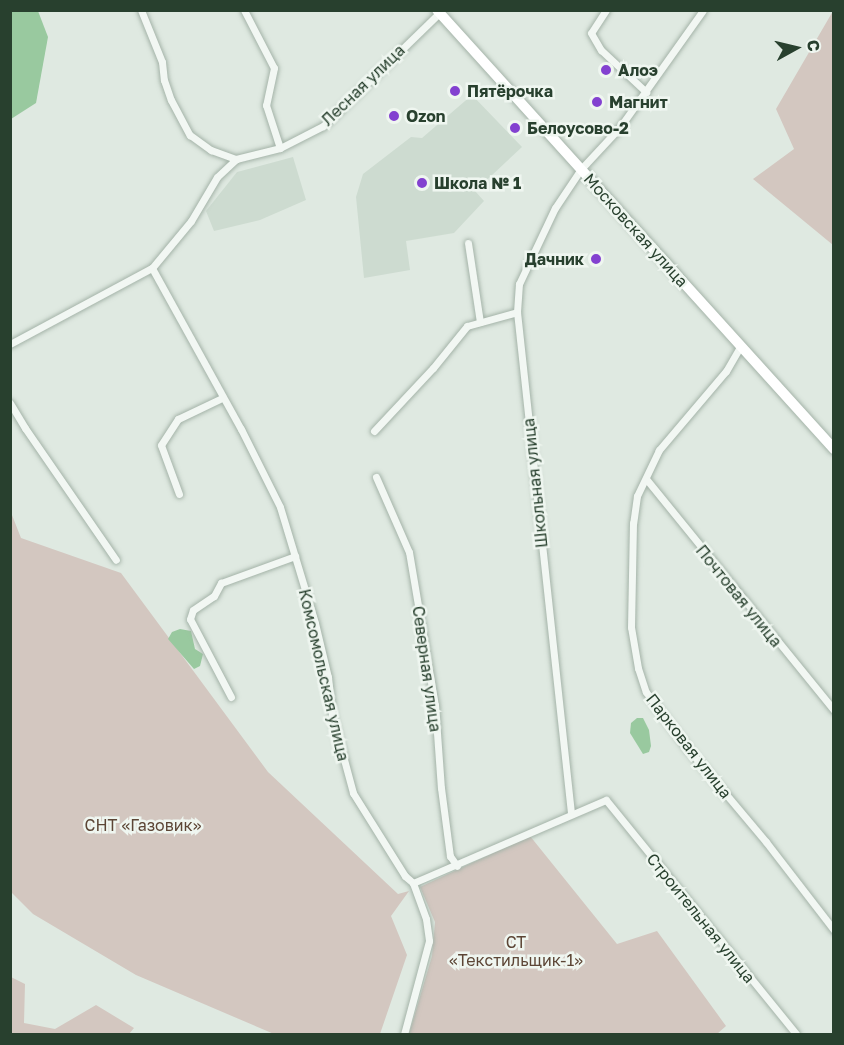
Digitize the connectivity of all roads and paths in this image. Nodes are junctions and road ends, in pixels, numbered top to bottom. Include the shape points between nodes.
1 (141, 10) edge
2 (244, 10) edge
3 (606, 10) edge
4 (702, 10) edge
5 (438, 12) edge
6 (646, 92) junction
7 (280, 148) junction
8 (236, 159) junction
9 (581, 169) junction
10 (468, 243) dead end
11 (152, 268) junction
12 (517, 312) junction
13 (480, 322) junction
14 (10, 344) edge
15 (740, 346) junction
16 (222, 398) junction
17 (10, 403) edge
18 (374, 431) dead end
19 (834, 449) edge
20 (376, 477) dead end
21 (647, 480) junction
22 (180, 495) dead end
23 (295, 556) junction
24 (116, 560) dead end
25 (231, 697) dead end
26 (834, 711) edge
27 (571, 813) junction
28 (457, 866) junction
29 (413, 883) junction
30 (834, 930) edge
31 (404, 1035) edge
32 (796, 1035) edge

1 - 8 street via 162,62 171,100 190,135 211,150
2 - 7 street via 274,68 266,105
3 - 6 street via 591,33 601,50
4 - 6 street, Школьная улица
5 - 7 street, Лесная улица via 323,126
5 - 9 highway, Московская улица
6 - 9 street, Школьная улица
7 - 8 street, Лесная улица
8 - 11 street via 218,177 191,221
9 - 12 street, Школьная улица via 536,246 519,284
9 - 15 highway, Московская улица
10 - 13 street
11 - 14 street
11 - 16 street, Комсомольская улица
12 - 13 street
12 - 27 street, Школьная улица
13 - 18 street via 467,326
15 - 19 highway, Московская улица
15 - 21 street, Парковая улица via 726,371 659,450
16 - 22 street via 178,419 161,445
16 - 23 street, Комсомольская улица via 280,507
17 - 24 street
20 - 28 street, Северная улица via 409,552 435,705 450,856
21 - 26 street, Почтовая улица
21 - 30 street, Парковая улица via 637,496 633,523 631,627 646,692
23 - 25 street via 221,583 214,596 193,610 190,619
23 - 29 street, Комсомольская улица via 315,623 332,715 353,793
27 - 28 street
27 - 32 street, Строительная улица via 606,800
28 - 29 street
29 - 31 street, Комсомольская улица via 429,941

